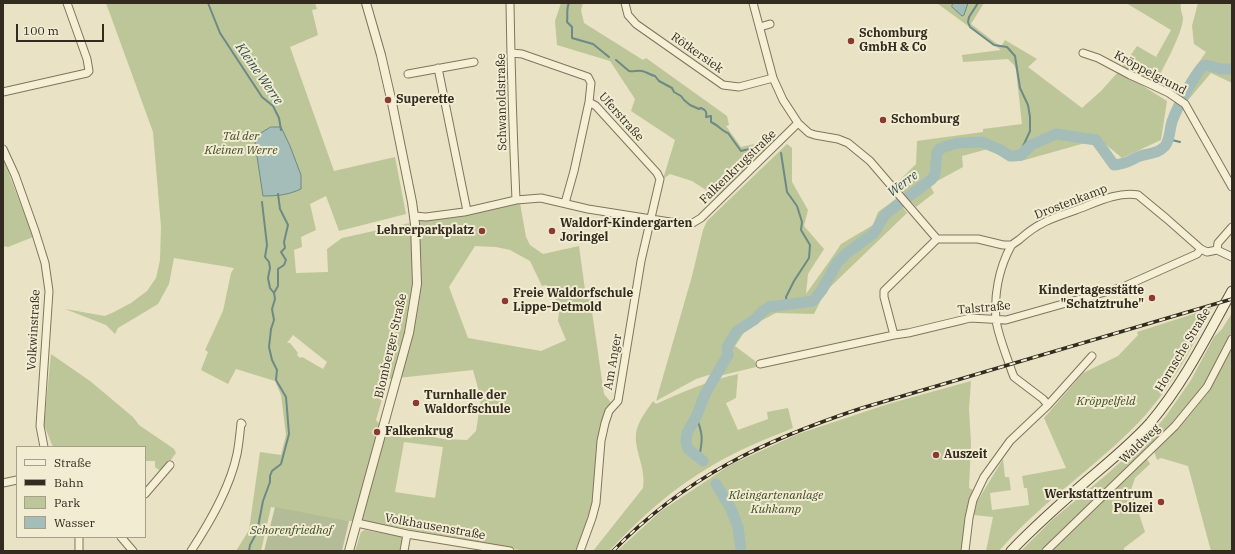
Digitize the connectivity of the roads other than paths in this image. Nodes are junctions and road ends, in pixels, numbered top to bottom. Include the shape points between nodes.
1 (67, 3) edge
2 (366, 3) edge
3 (510, 3) edge
4 (625, 3) edge
5 (753, 3) edge
6 (770, 24) dead end
7 (760, 27) junction
8 (1083, 53) dead end
9 (512, 54) junction
10 (474, 62) dead end
11 (438, 68) junction
12 (408, 74) dead end
13 (773, 78) junction
14 (3, 92) edge
15 (589, 102) junction
16 (798, 123) junction
17 (3, 149) edge
18 (1232, 187) edge
19 (516, 200) junction
20 (565, 203) junction
21 (467, 211) junction
22 (414, 216) junction
23 (650, 220) junction
24 (1232, 227) edge
25 (937, 239) junction
26 (1011, 245) junction
27 (1201, 249) junction
28 (1216, 250) junction
29 (1232, 257) edge
30 (1232, 291) edge
31 (996, 319) junction
32 (894, 335) junction
33 (1232, 339) edge
34 (1092, 356) dead end
35 (760, 364) dead end
36 (1048, 405) junction
37 (242, 424) dead end
38 (44, 446) edge
39 (170, 465) dead end
40 (16, 480) edge
41 (3, 483) edge
42 (146, 493) edge
43 (357, 523) junction
44 (407, 534) junction
45 (79, 538) edge
46 (122, 538) edge
47 (476, 548) edge
48 (79, 551) edge
49 (133, 551) edge
50 (191, 551) edge
51 (349, 551) edge
52 (404, 551) edge
53 (510, 551) edge
54 (580, 551) edge
55 (965, 551) edge
56 (1011, 551) edge
57 (1046, 551) edge

1 - 14 street via 89,71
2 - 22 street, Blomberger Straße via 392,103
3 - 9 street, Schwanoldstraße
4 - 13 street, Rötkersiek via 628,15 634,23 723,85 741,87
5 - 7 street
6 - 7 street
7 - 13 street
8 - 18 street, Kröppelgrund via 1169,93 1185,104
9 - 15 street, Uferstraße via 522,54 588,77 591,83
9 - 19 street, Schwanoldstraße
10 - 11 street
11 - 12 street
11 - 21 street
13 - 16 street
15 - 20 street
15 - 23 street, Uferstraße via 596,106 660,177
16 - 23 street, Falkenkrugstraße via 697,221 687,224
16 - 25 street via 809,133 843,141 857,149
17 - 38 street, Volkwinstraße via 35,231 45,263 49,291 40,426
19 - 20 street, Falkenkrugstraße via 541,198
19 - 21 street, Falkenkrugstraße
20 - 23 street, Falkenkrugstraße
21 - 22 street, Falkenkrugstraße via 426,217
22 - 43 street, Blomberger Straße via 418,271 416,296 408,337
23 - 54 street, Am Anger via 618,401 609,411 605,423 596,503
24 - 28 street via 1218,243
25 - 26 street via 978,239
25 - 32 street via 884,290
26 - 27 street, Drostenkamp via 1046,220 1126,194 1138,196
26 - 31 street, Drostenkamp via 997,287
27 - 28 street via 1207,252
27 - 31 street, Talstraße via 1197,254 1123,287 1006,320
28 - 29 street
30 - 56 main road, Hornsche Straße via 1189,368 1150,423 1050,512
31 - 32 street, Talstraße via 970,318
31 - 36 street, Drostenkamp via 1014,377
32 - 35 street, Talstraße
33 - 57 street, Waldweg via 1207,387 1190,409
34 - 36 street
36 - 55 street via 1010,441 984,477 973,500
37 - 50 street via 237,454 228,483 204,532
39 - 42 street
40 - 41 street
43 - 44 street, Volkhausenstraße
43 - 51 street, Blomberger Straße
44 - 47 street, Volkhausenstraße
44 - 52 street
45 - 48 street
46 - 49 street
47 - 53 street, Volkhausenstraße

